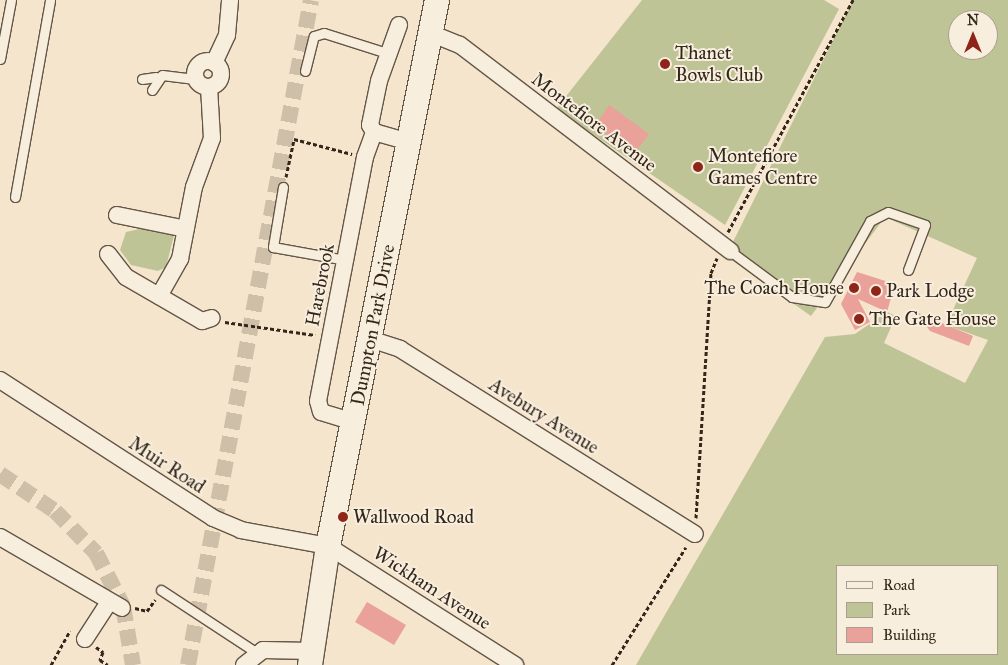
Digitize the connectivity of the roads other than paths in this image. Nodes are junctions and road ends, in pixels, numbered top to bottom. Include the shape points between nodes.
1 (11, 0) edge
2 (50, 0) edge
3 (230, 0) edge
4 (437, 0) edge
5 (399, 25) dead end
6 (430, 33) junction
7 (388, 53) junction
8 (0, 59) edge
9 (214, 62) junction
10 (305, 71) dead end
11 (156, 77) junction
12 (142, 79) dead end
13 (195, 79) junction
14 (210, 88) junction
15 (152, 90) dead end
16 (374, 132) junction
17 (409, 142) junction
18 (283, 187) road end
19 (15, 197) dead end
20 (117, 214) dead end
21 (186, 229) junction
22 (726, 248) joint
23 (108, 254) dead end
24 (345, 260) junction
25 (908, 270) dead end
26 (159, 296) junction
27 (212, 318) road end
28 (370, 339) junction
29 (0, 380) edge
30 (354, 422) junction
31 (695, 534) road end
32 (0, 537) edge
33 (328, 546) junction
34 (161, 590) road end
35 (85, 639) road end
36 (257, 653) junction
37 (310, 658) edge
38 (244, 665) edge
39 (515, 665) edge

1 - 8 lane
2 - 19 lane
3 - 9 street via 227,34
4 - 6 street, Dumpton Park Drive
5 - 7 street, Harebrook
6 - 17 street, Dumpton Park Drive
6 - 22 street, Montefiore Avenue via 460,45
7 - 10 lane via 324,33 314,36
7 - 16 street, Harebrook via 370,125
9 - 13 street via 197,65
9 - 14 street via 221,77
11 - 12 lane
11 - 13 lane
11 - 15 lane
13 - 14 street
14 - 21 street via 212,138 194,186
16 - 17 street
16 - 24 street, Harebrook via 365,157
17 - 28 street, Dumpton Park Drive
18 - 24 lane via 273,247
20 - 21 street
21 - 26 street via 180,258
22 - 25 lane via 792,297 825,302 870,221 888,212 924,225
23 - 26 street via 126,277
24 - 30 street, Harebrook via 318,407 326,415
26 - 27 street via 202,321
28 - 30 street, Dumpton Park Drive
28 - 31 street, Avebury Avenue via 400,349
29 - 33 street, Muir Road via 213,518 241,530
30 - 33 street, Dumpton Park Drive
32 - 35 street via 116,605
33 - 37 street, Dumpton Park Drive
33 - 39 street, Wickham Avenue
34 - 36 lane
36 - 37 street, Dumpton Park Drive
36 - 38 street

